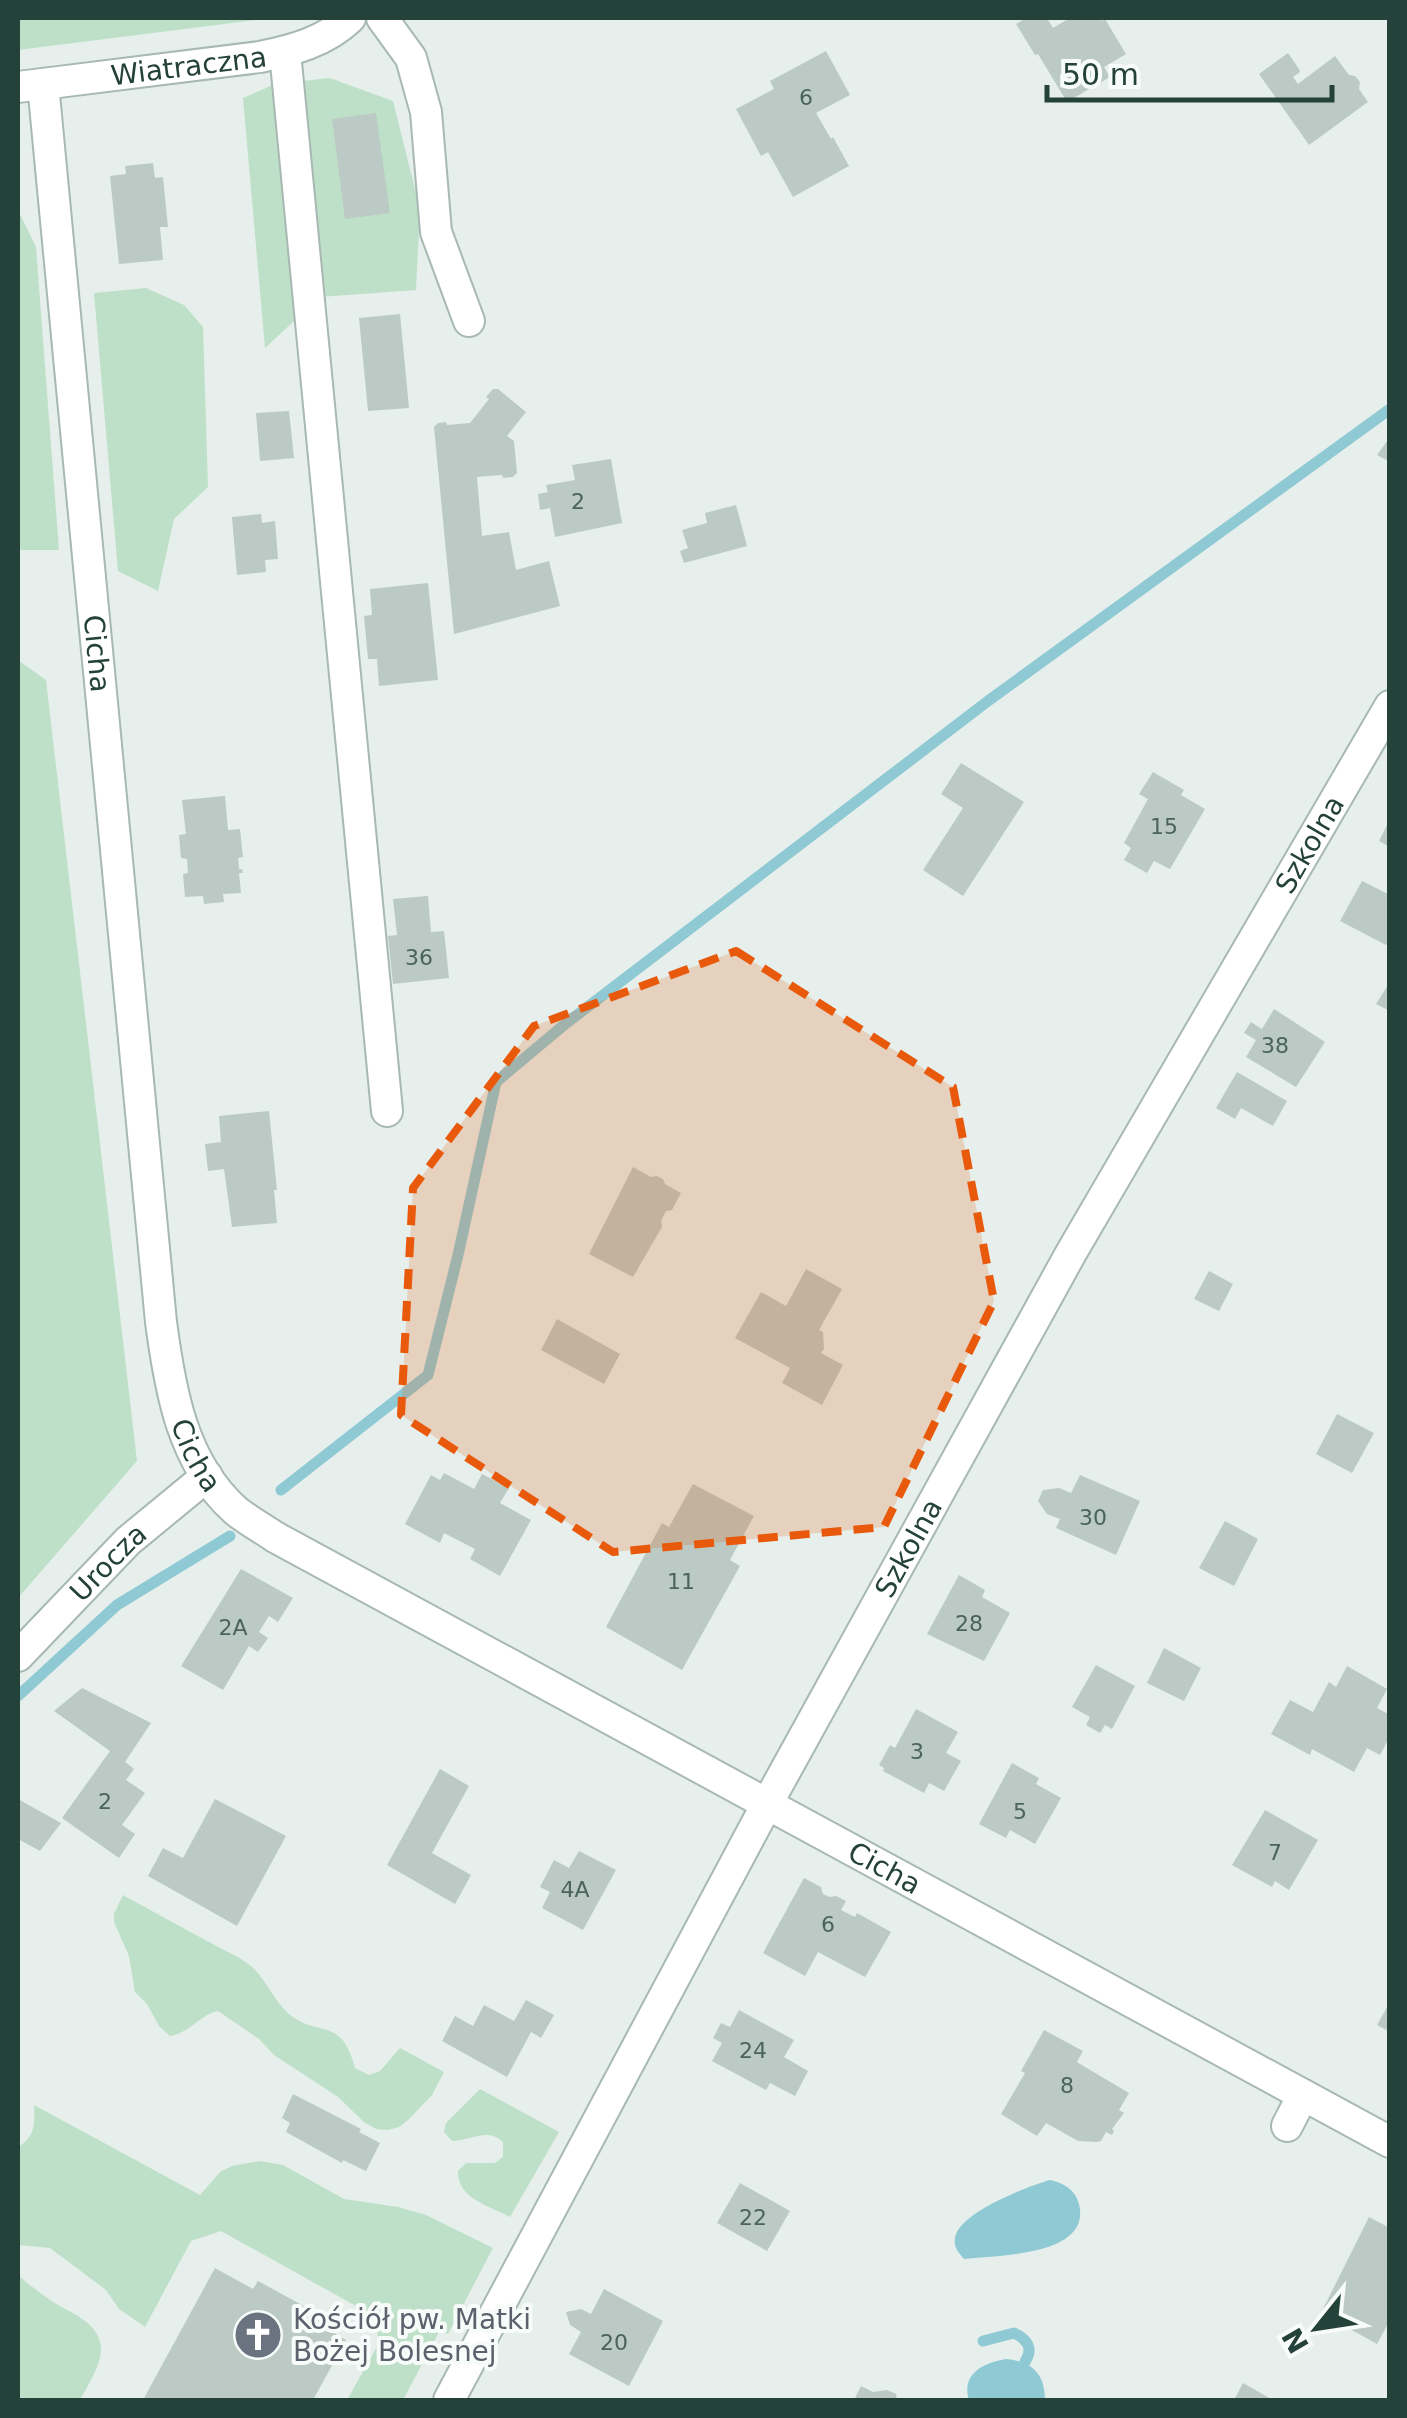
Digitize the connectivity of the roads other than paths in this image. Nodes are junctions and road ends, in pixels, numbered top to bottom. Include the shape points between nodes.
1 (350, 18) edge
2 (382, 18) edge
3 (285, 52) junction
4 (30, 86) edge
5 (469, 321) dead end
6 (1388, 712) edge
7 (387, 1111) dead end
8 (207, 1476) junction
9 (18, 1656) edge
10 (767, 1804) junction
11 (1303, 2095) junction
12 (1287, 2126) dead end
13 (1390, 2142) edge
14 (449, 2400) edge

1 - 3 street, Wiatraczna via 337,31
2 - 5 street via 411,58 426,112 436,232
3 - 4 street, Wiatraczna
3 - 7 street
4 - 8 street, Cicha via 168,1377 182,1428
6 - 10 street, Szkolna via 1070,1253
8 - 9 street, Urocza via 128,1542
8 - 10 street, Cicha via 235,1510 275,1536
10 - 11 street, Cicha
10 - 14 street, Szkolna
11 - 12 street
11 - 13 street, Cicha

